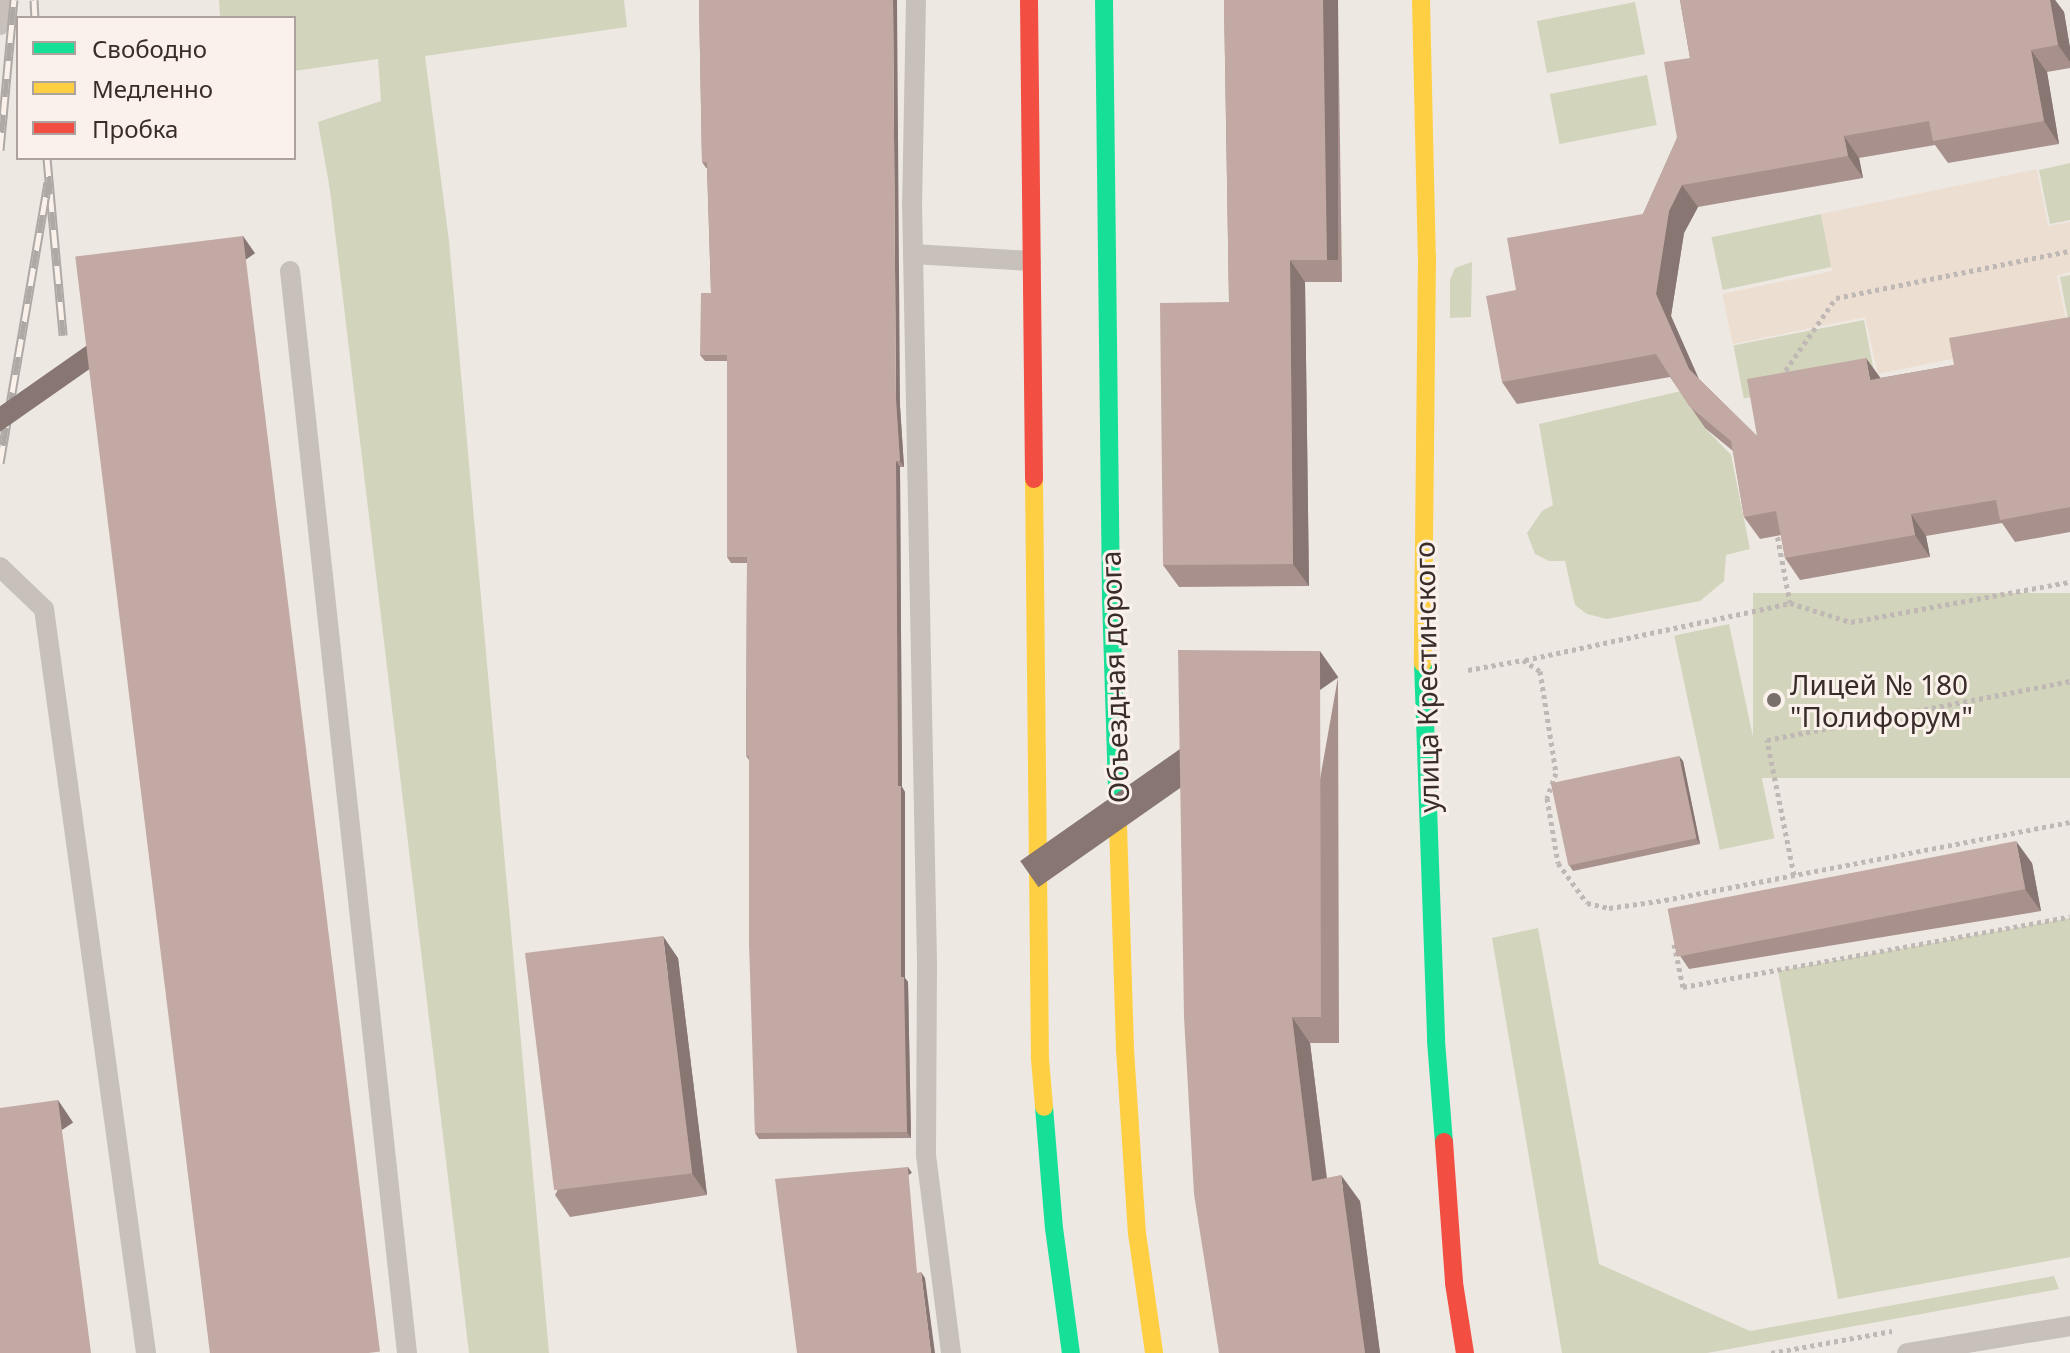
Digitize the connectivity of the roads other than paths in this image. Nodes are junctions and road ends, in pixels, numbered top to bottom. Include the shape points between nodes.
1 (6, 0) edge
2 (916, 0) edge
3 (1029, 0) edge
4 (1104, 0) edge
5 (1421, 0) edge
6 (0, 25) edge
7 (913, 254) junction
8 (1031, 261) junction
9 (290, 271) dead end
10 (0, 567) edge
11 (2070, 1326) edge
12 (146, 1353) edge
13 (407, 1353) edge
14 (951, 1353) edge
15 (1071, 1353) edge
16 (1154, 1353) edge
17 (1465, 1353) edge
18 (1907, 1353) edge

1 - 6 lane
2 - 7 lane
3 - 8 main road
4 - 16 main road, Объездная дорога via 1111,598 1125,1049 1137,1233
5 - 17 main road, улица Крестинского via 1427,256 1422,712 1437,1056 1454,1283
7 - 8 lane
7 - 14 lane via 926,1155
8 - 15 main road via 1040,1059
9 - 13 lane
10 - 12 lane via 44,609
11 - 18 lane

